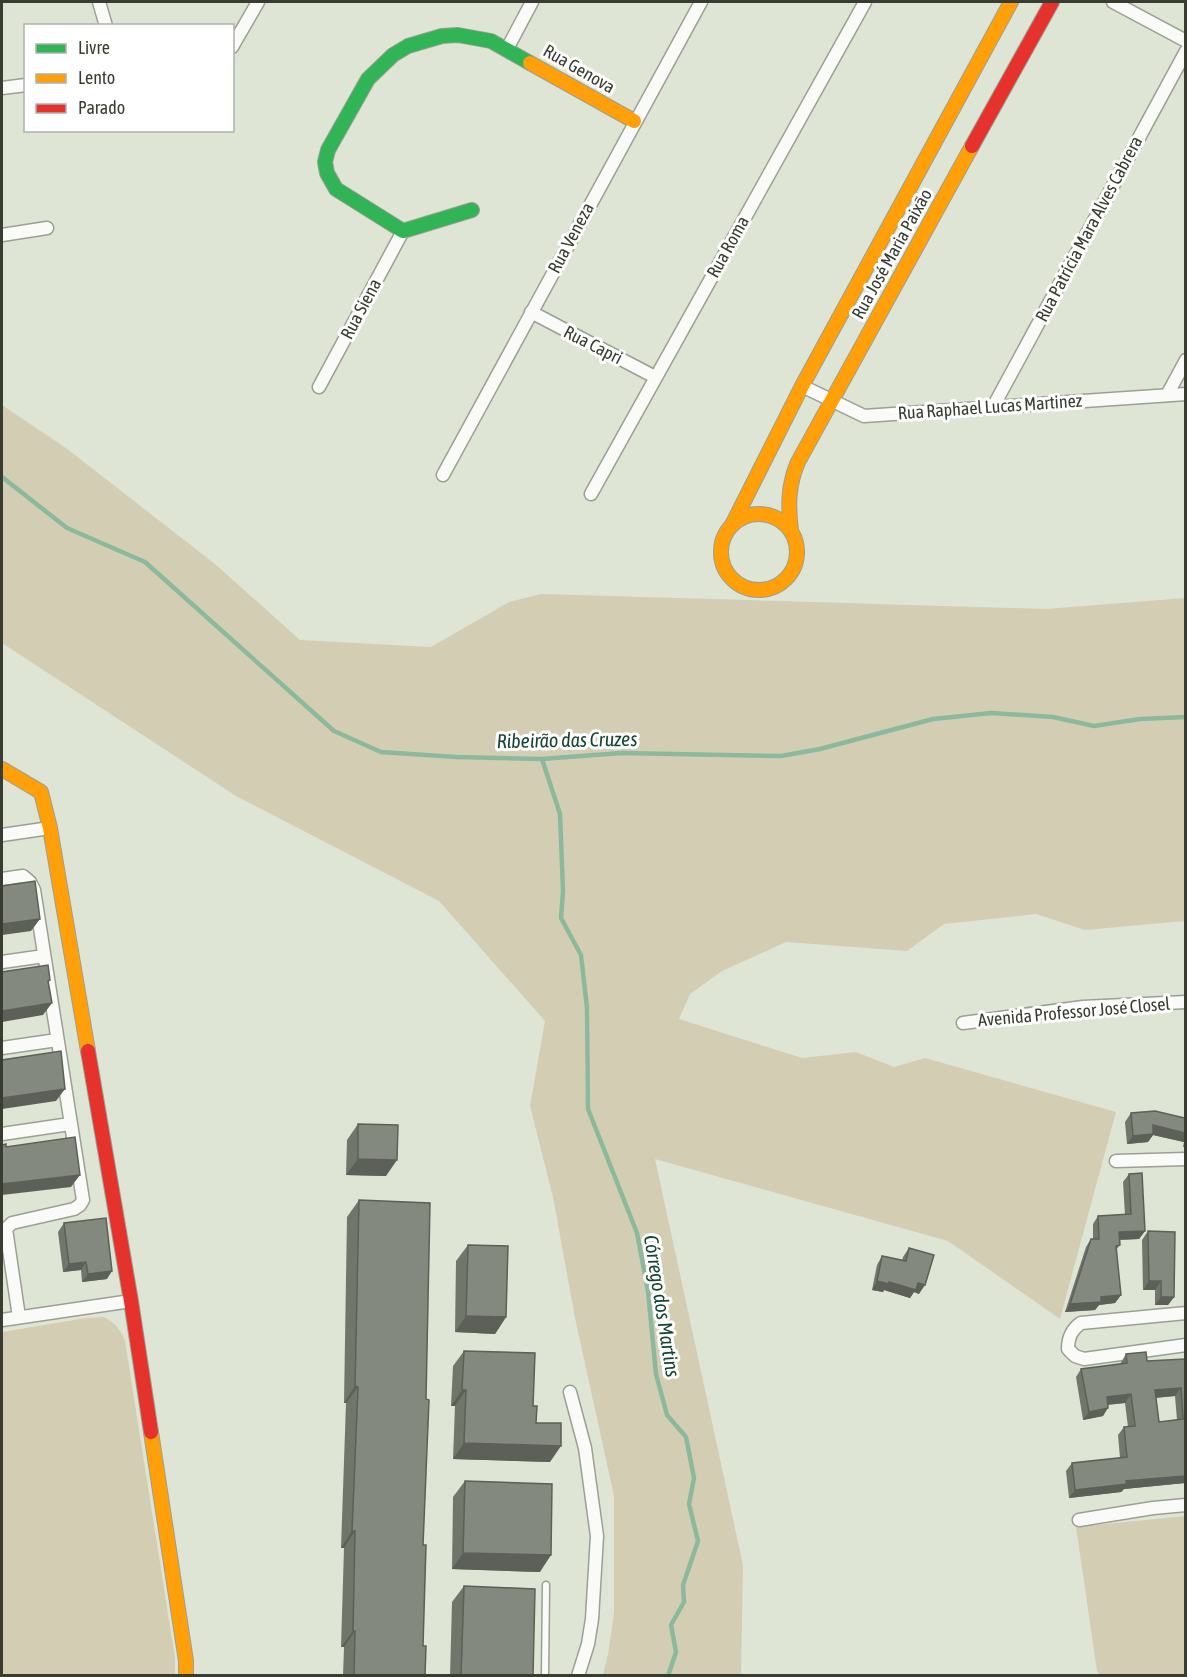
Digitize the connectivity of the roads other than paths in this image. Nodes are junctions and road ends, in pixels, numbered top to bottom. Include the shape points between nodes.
1 (99, 2) edge
2 (258, 2) edge
3 (532, 2) edge
4 (701, 2) edge
5 (865, 2) edge
6 (1011, 2) edge
7 (1052, 2) edge
8 (1113, 2) edge
9 (105, 24) edge
10 (1185, 41) edge
11 (234, 44) edge
12 (507, 49) junction
13 (1185, 51) edge
14 (24, 85) edge
15 (2, 88) edge
16 (634, 121) junction
17 (472, 210) dead end
18 (47, 228) dead end
19 (403, 231) junction
20 (2, 235) edge
21 (531, 312) junction
22 (1185, 360) edge
23 (655, 377) junction
24 (802, 386) junction
25 (319, 387) dead end
26 (1185, 394) edge
27 (1167, 395) junction
28 (832, 401) junction
29 (993, 407) junction
30 (442, 475) dead end
31 (591, 494) dead end
32 (732, 525) junction
33 (791, 530) junction
34 (2, 768) edge
35 (50, 828) junction
36 (2, 835) edge
37 (2, 879) edge
38 (44, 956) junction
39 (2, 962) edge
40 (1185, 1002) edge
41 (963, 1023) dead end
42 (57, 1040) junction
43 (2, 1048) edge
44 (70, 1124) junction
45 (2, 1134) edge
46 (1185, 1159) edge
47 (1116, 1161) dead end
48 (131, 1301) junction
49 (1185, 1313) edge
50 (19, 1317) junction
51 (2, 1320) edge
52 (1185, 1345) edge
53 (570, 1392) dead end
54 (1185, 1505) edge
55 (1079, 1520) dead end
56 (546, 1585) dead end
57 (186, 1676) edge
58 (545, 1676) edge
59 (578, 1676) edge

1 - 9 street
2 - 11 street
3 - 12 street
4 - 16 street, Rua Veneza
5 - 23 street, Rua Roma
6 - 24 street, Rua José Maria Paixão
7 - 28 street, Rua José Maria Paixão
8 - 10 street
12 - 16 street, Rua Genova
12 - 19 street, Rua Genova via 475,37 442,36 408,46 368,79 328,150 327,174 340,193
13 - 29 street, Rua Patrícia Mara Alves Cabrera
14 - 15 street
16 - 21 street, Rua Veneza
17 - 19 street
18 - 20 street
19 - 25 street, Rua Siena
21 - 23 street, Rua Capri
21 - 30 street, Rua Veneza
22 - 27 street
23 - 31 street, Rua Roma
24 - 28 street, Rua Raphael Lucas Martinez
24 - 32 street, Rua José Maria Paixão
26 - 27 street, Rua Raphael Lucas Martinez
27 - 29 street, Rua Raphael Lucas Martinez
28 - 29 street, Rua Raphael Lucas Martinez via 864,416
28 - 33 street, Rua José Maria Paixão via 790,483
32 - 33 street via 746,516 762,514 778,519
32 - 33 street via 724,536 723,565 730,577 756,590 770,589 793,571 797,543
34 - 35 street via 40,792
35 - 36 street
35 - 48 street
37 - 38 street via 23,876 30,882
38 - 39 street
38 - 42 street
40 - 41 street, Avenida Professor José Closel via 1083,1007
42 - 43 street
42 - 44 street
44 - 45 street
44 - 50 street via 83,1200 80,1205 12,1223 6,1229
46 - 47 street
48 - 50 street
48 - 57 street
49 - 52 street via 1080,1323 1070,1334 1068,1349 1084,1359
50 - 51 street
53 - 59 street via 585,1448 597,1536 592,1619
54 - 55 street
56 - 58 lane

